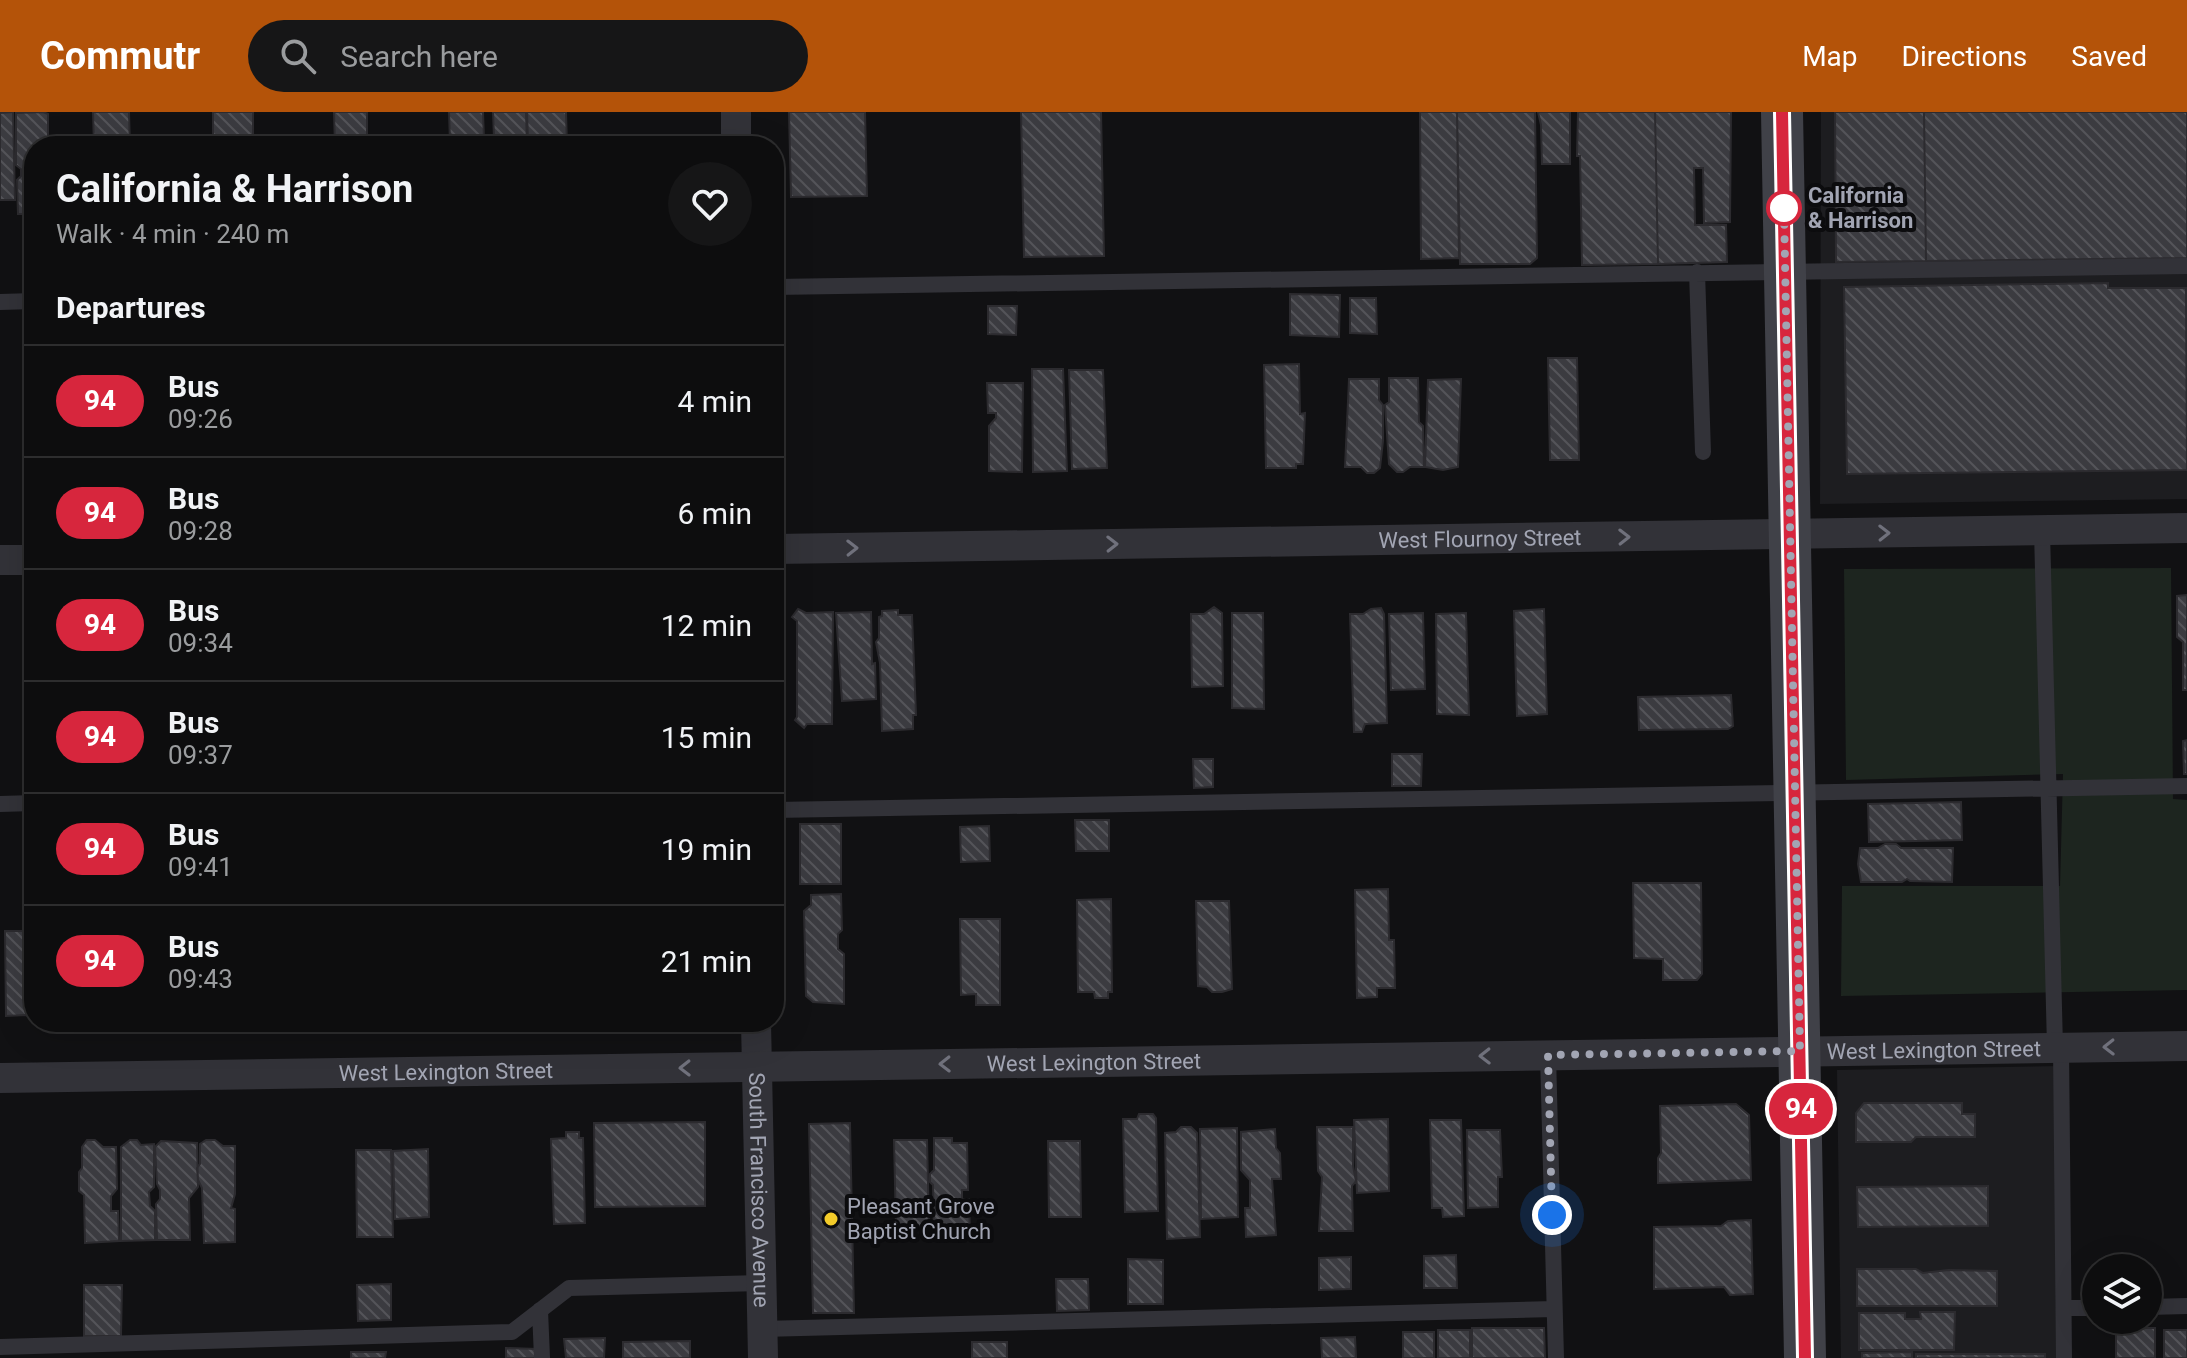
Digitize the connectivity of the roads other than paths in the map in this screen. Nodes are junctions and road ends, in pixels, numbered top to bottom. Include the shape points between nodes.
1 (736, 112) edge
2 (1782, 112) edge
3 (736, 136) edge
4 (2187, 266) edge
5 (1785, 270) junction
6 (1697, 272) junction
7 (784, 287) edge
8 (24, 301) edge
9 (0, 302) edge
10 (1703, 452) dead end
11 (2187, 528) edge
12 (2042, 531) junction
13 (1790, 534) junction
14 (784, 549) edge
15 (0, 560) edge
16 (24, 560) edge
17 (2187, 786) edge
18 (2048, 788) junction
19 (1794, 792) junction
20 (24, 803) edge
21 (0, 804) edge
22 (784, 810) edge
23 (756, 1032) edge
24 (2187, 1046) edge
25 (2058, 1047) junction
26 (1800, 1051) junction
27 (1548, 1055) junction
28 (757, 1067) junction
29 (0, 1078) edge
30 (761, 1283) junction
31 (2187, 1306) edge
32 (2162, 1307) edge
33 (2064, 1308) junction
34 (2082, 1308) edge
35 (1554, 1309) junction
36 (540, 1310) junction
37 (762, 1343) edge
38 (0, 1347) edge
39 (542, 1358) edge
40 (1556, 1358) edge
41 (1805, 1358) edge
42 (2064, 1358) edge

1 - 3 street
2 - 5 main road
4 - 5 lane
5 - 6 lane
5 - 13 main road
6 - 7 lane
6 - 10 lane
8 - 9 lane
11 - 12 street, West Flournoy Street
13 -> 12 street, West Flournoy Street
12 - 18 lane
14 -> 13 street, West Flournoy Street
13 - 19 main road
15 - 16 street
17 - 18 lane
18 - 19 lane
18 - 25 lane
19 - 22 lane
19 - 26 main road
20 - 21 lane
23 - 28 street, South Francisco Avenue
24 -> 25 street, West Lexington Street
25 - 26 street, West Lexington Street
25 - 33 lane
26 - 27 street, West Lexington Street
26 - 41 main road
27 -> 28 street, West Lexington Street
27 - 35 lane
28 -> 29 street, West Lexington Street
28 - 30 street, South Francisco Avenue
30 - 36 lane via 569,1288
30 - 37 street, South Francisco Avenue
31 - 32 lane
33 - 34 lane
33 - 42 lane
35 - 37 lane
35 - 40 lane
36 - 38 lane via 512,1332
36 - 39 lane

